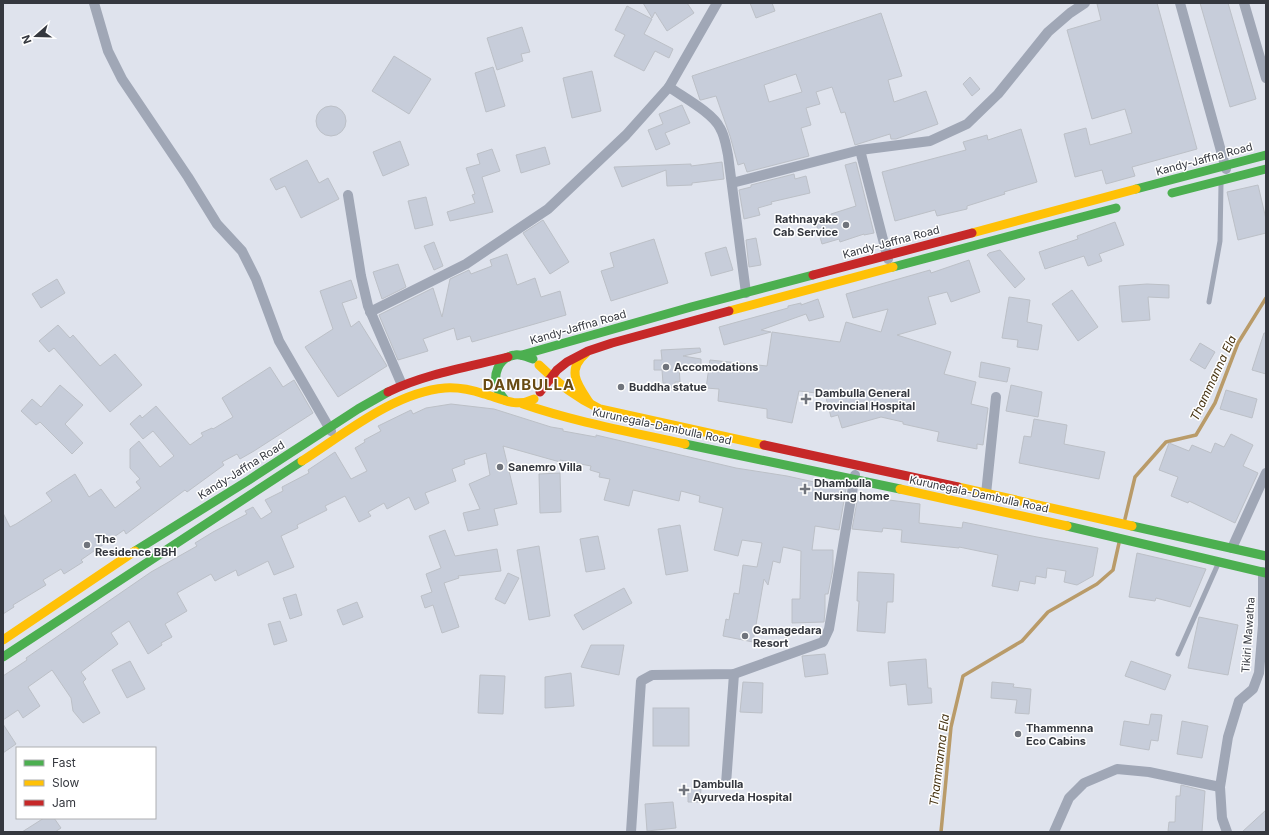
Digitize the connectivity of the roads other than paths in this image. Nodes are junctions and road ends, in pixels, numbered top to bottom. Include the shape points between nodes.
1 (94, 3) edge
2 (717, 3) edge
3 (1085, 3) edge
4 (1180, 3) edge
5 (1244, 3) edge
6 (1266, 78) edge
7 (668, 87) junction
8 (860, 150) junction
9 (1266, 155) edge
10 (1226, 166) junction
11 (1266, 170) edge
12 (1225, 180) junction
13 (732, 183) junction
14 (348, 195) dead end
15 (1162, 195) dead end
16 (1125, 206) dead end
17 (926, 245) junction
18 (886, 256) junction
19 (930, 258) junction
20 (890, 269) junction
21 (746, 293) junction
22 (1209, 302) dead end
23 (370, 312) junction
24 (590, 350) junction
25 (522, 355) junction
26 (508, 357) junction
27 (539, 365) junction
28 (551, 377) junction
29 (402, 385) junction
30 (540, 392) junction
31 (996, 397) dead end
32 (505, 400) junction
33 (523, 404) junction
34 (590, 405) junction
35 (330, 427) junction
36 (334, 440) junction
37 (793, 451) junction
38 (791, 466) junction
39 (856, 466) junction
40 (1266, 473) edge
41 (854, 480) junction
42 (986, 494) junction
43 (1232, 548) junction
44 (1266, 556) edge
45 (1219, 562) junction
46 (1265, 573) edge
47 (3, 640) edge
48 (1178, 654) dead end
49 (3, 658) edge
50 (734, 674) junction
51 (726, 784) dead end
52 (1220, 788) junction
53 (631, 832) edge
54 (1054, 832) edge
55 (1226, 832) edge

1 - 35 street via 108,51 122,79 217,224 242,251 256,279 279,341
2 - 7 street
3 - 8 street via 1048,32 998,94 967,124 930,141
4 - 10 street
5 - 6 street
7 - 13 street via 716,121 726,144
7 - 23 street via 626,136 548,209 466,264
8 - 13 street
8 - 18 street
9 - 10 highway, Kandy-Jaffna Road
10 - 12 street
10 - 17 highway, Kandy-Jaffna Road
11 - 12 highway
12 - 15 highway
12 - 22 lane via 1220,241
13 - 21 street
14 - 23 street
16 - 19 highway
17 - 18 highway, Kandy-Jaffna Road
17 - 19 highway
18 - 20 street
18 - 21 highway, Kandy-Jaffna Road
19 - 20 highway
20 - 24 highway
21 - 25 highway, Kandy-Jaffna Road
23 - 29 street
24 - 28 highway via 563,364
24 - 34 highway via 577,361 574,372
25 - 26 highway
25 - 27 highway
26 - 29 highway, Kandy-Jaffna Road
26 - 32 highway via 497,367 495,374 496,388
27 - 28 highway, Kurunegala-Dambulla Road
27 - 30 highway via 543,378
28 - 30 highway
28 - 34 highway, Kurunegala-Dambulla Road
29 - 35 highway, Kandy-Jaffna Road via 362,406
30 - 33 highway
31 - 42 street
32 - 33 highway
32 - 36 highway via 458,388 431,390 415,394 378,411
33 - 38 highway, Kurunegala-Dambulla Road via 602,426
34 - 37 highway, Kurunegala-Dambulla Road via 631,417
35 - 36 street
35 - 47 highway, Kandy-Jaffna Road via 146,544
36 - 49 highway
37 - 38 highway
37 - 39 highway, Kurunegala-Dambulla Road
38 - 41 highway, Kurunegala-Dambulla Road
39 - 41 street
39 - 42 highway, Kurunegala-Dambulla Road
40 - 43 street
41 - 45 highway, Kurunegala-Dambulla Road via 936,496
41 - 50 street via 829,629 823,642
42 - 43 highway, Kurunegala-Dambulla Road
43 - 44 highway, Kurunegala-Dambulla Road
45 - 46 highway, Kurunegala-Dambulla Road
45 - 48 lane
46 - 52 street, Tikiri Mawatha via 1259,674 1253,689 1239,701 1228,737
50 - 51 street
50 - 53 street via 652,675 641,681
52 - 54 street via 1148,772 1117,770 1084,782 1069,798
52 - 55 street, Tikiri Mawatha via 1222,818

